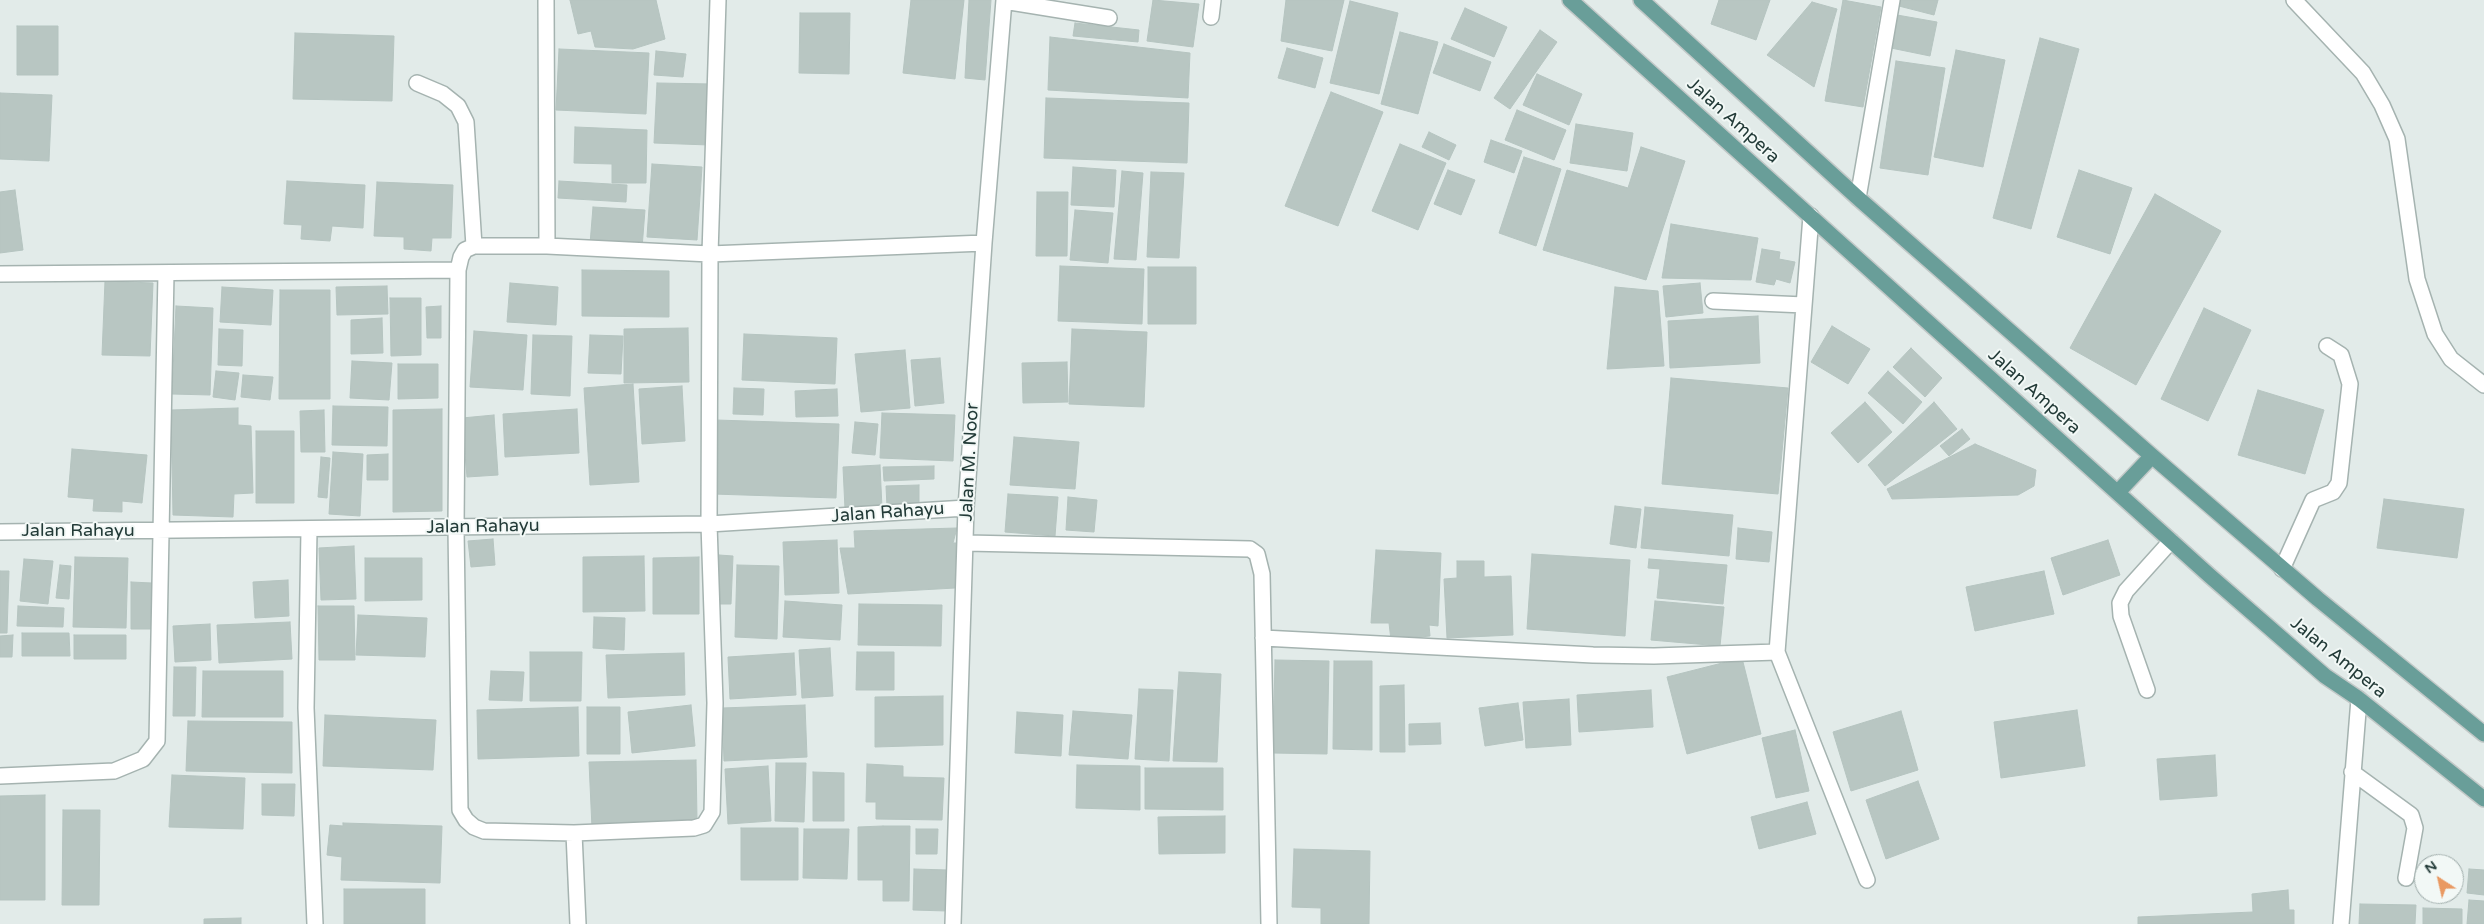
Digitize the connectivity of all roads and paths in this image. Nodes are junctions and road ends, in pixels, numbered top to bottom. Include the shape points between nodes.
1 (546, 0) edge
2 (718, 0) edge
3 (1213, 0) edge
4 (1570, 0) edge
5 (1641, 0) edge
6 (1892, 0) edge
7 (2294, 0) edge
8 (1004, 1) edge
9 (1211, 17) dead end
10 (1109, 18) dead end
11 (417, 83) dead end
12 (1858, 198) junction
13 (1811, 216) junction
14 (984, 244) junction
15 (474, 246) junction
16 (547, 246) junction
17 (710, 254) junction
18 (458, 270) junction
19 (0, 274) edge
20 (166, 274) junction
21 (1713, 300) dead end
22 (1804, 305) junction
23 (2327, 346) dead end
24 (2484, 385) edge
25 (2152, 456) junction
26 (2118, 492) junction
27 (966, 508) junction
28 (709, 524) junction
29 (456, 528) junction
30 (309, 530) junction
31 (162, 531) junction
32 (0, 532) edge
33 (2171, 541) junction
34 (966, 542) junction
35 (2282, 569) junction
36 (1263, 638) junction
37 (1777, 652) junction
38 (2147, 690) dead end
39 (2359, 700) junction
40 (2484, 734) edge
41 (2352, 772) junction
42 (0, 776) edge
43 (2484, 799) edge
44 (574, 833) junction
45 (2406, 878) dead end
46 (1867, 880) dead end
47 (315, 924) edge
48 (578, 924) edge
49 (952, 924) edge
50 (1269, 924) edge
51 (2341, 924) edge

1 - 16 street
2 - 17 street
3 - 9 street
4 - 13 main road, Jalan Ampera
5 - 12 main road, Jalan Ampera
6 - 12 street
7 - 24 street via 2363,73 2382,105 2397,140 2417,279 2435,334 2451,359
8 - 10 street
8 - 14 street, Jalan M. Noor
11 - 15 street via 444,94 458,106 466,122
12 - 25 main road, Jalan Ampera
13 - 22 street
13 - 26 main road, Jalan Ampera
14 - 17 street
14 - 27 street, Jalan M. Noor
15 - 16 street
15 - 18 street via 465,250
16 - 17 street
17 - 28 street
18 - 20 street
18 - 29 street
19 - 20 street
20 - 31 street
21 - 22 street
22 - 37 street
23 - 35 street via 2341,355 2350,384 2339,483 2333,492 2313,500
25 - 26 main road
25 - 35 main road, Jalan Ampera
26 - 33 main road, Jalan Ampera
27 - 28 street, Jalan Rahayu
27 - 34 street, Jalan M. Noor
28 - 29 street, Jalan Rahayu
28 - 44 street via 715,703 710,817 694,828
29 - 30 street, Jalan Rahayu
29 - 44 street via 460,810 466,820 484,830
30 - 31 street, Jalan Rahayu
30 - 47 street via 306,708
31 - 32 street, Jalan Rahayu
31 - 42 street via 157,741 143,759 114,771
33 - 38 street via 2126,591 2120,603 2121,616
33 - 39 main road, Jalan Ampera via 2325,676
34 - 36 street via 1250,549 1258,554 1261,563
34 - 49 street, Jalan M. Noor
35 - 40 main road, Jalan Ampera
36 - 37 street via 1593,655
36 - 50 street
37 - 46 street
39 - 41 street
39 - 43 main road, Jalan Ampera
41 - 45 street via 2411,815 2415,828
41 - 51 street
44 - 48 street

